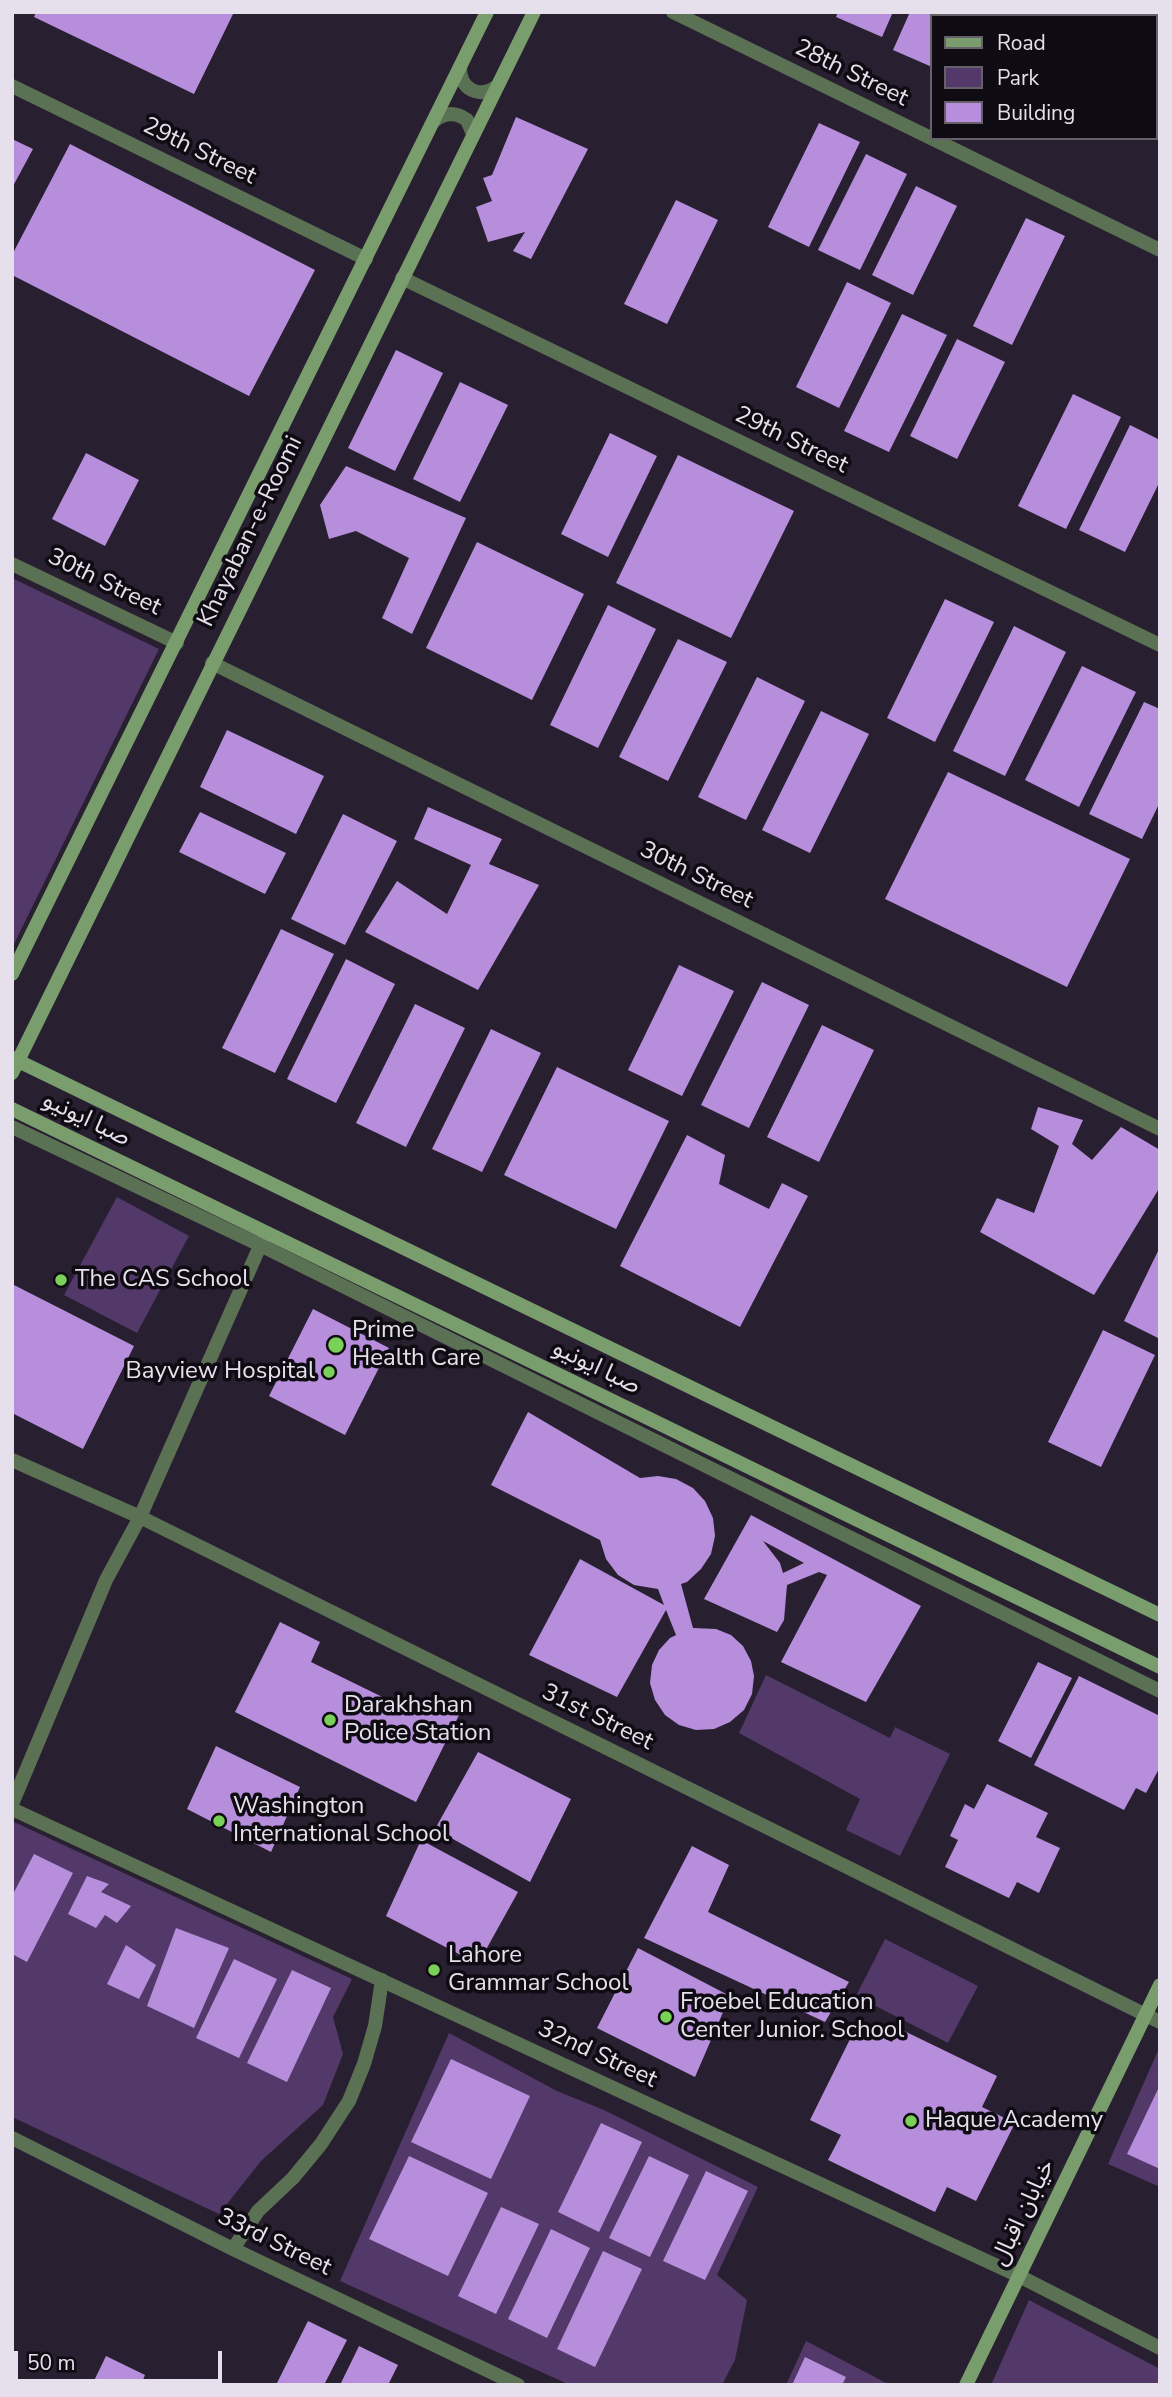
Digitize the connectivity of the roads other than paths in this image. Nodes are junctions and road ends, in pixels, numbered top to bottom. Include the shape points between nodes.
1 (487, 12) edge
2 (534, 12) edge
3 (673, 12) edge
4 (460, 68) junction
5 (12, 86) edge
6 (496, 87) junction
7 (434, 121) junction
8 (473, 134) junction
9 (930, 138) edge
10 (935, 140) edge
11 (1160, 250) edge
12 (366, 259) junction
13 (402, 278) junction
14 (12, 564) edge
15 (177, 643) junction
16 (1160, 645) edge
17 (212, 663) junction
18 (12, 975) edge
19 (14, 1064) edge
20 (12, 1109) edge
21 (12, 1128) edge
22 (1160, 1129) edge
23 (263, 1239) junction
24 (12, 1460) edge
25 (140, 1517) junction
26 (1160, 1615) edge
27 (1160, 1667) edge
28 (1160, 1691) edge
29 (12, 1806) edge
30 (382, 1980) junction
31 (1160, 1985) edge
32 (1146, 2015) junction
33 (1160, 2022) edge
34 (12, 2138) edge
35 (233, 2249) junction
36 (1019, 2276) junction
37 (1160, 2347) edge
38 (519, 2385) edge
39 (966, 2385) edge

1 - 4 street, Khayaban-e-Roomi
2 - 6 street, Khayaban-e-Roomi
3 - 9 street, 28th Street
4 - 6 street via 462,81 471,90 484,93
4 - 7 street, Khayaban-e-Roomi
5 - 12 street, 29th Street
6 - 8 street, Khayaban-e-Roomi
7 - 8 street via 446,114 461,116
7 - 12 street, Khayaban-e-Roomi
8 - 13 street, Khayaban-e-Roomi
10 - 11 street, 28th Street
12 - 15 street, Khayaban-e-Roomi
13 - 16 street, 29th Street
13 - 17 street, Khayaban-e-Roomi
14 - 15 street, 30th Street
15 - 18 street, Khayaban-e-Roomi
17 - 19 street, Khayaban-e-Roomi
17 - 22 street, 30th Street
19 - 26 street, صبا ایونیو
20 - 23 street, صبا ایونیو
21 - 23 street
23 - 25 street
23 - 27 street, صبا ایونیو
23 - 28 street
24 - 25 street, 31st Street
25 - 29 street via 106,1580
25 - 32 street, 31st Street
29 - 30 street, 32nd Street
30 - 35 street via 375,2026 349,2101 321,2144 258,2211
30 - 36 street, 32nd Street
31 - 32 street, خیابان اقبال
32 - 33 street, 31st Street
32 - 36 street, خیابان اقبال
34 - 35 street, 33rd Street
35 - 38 street, 33rd Street
36 - 37 street, 32nd Street
36 - 39 street, خیابان اقبال

